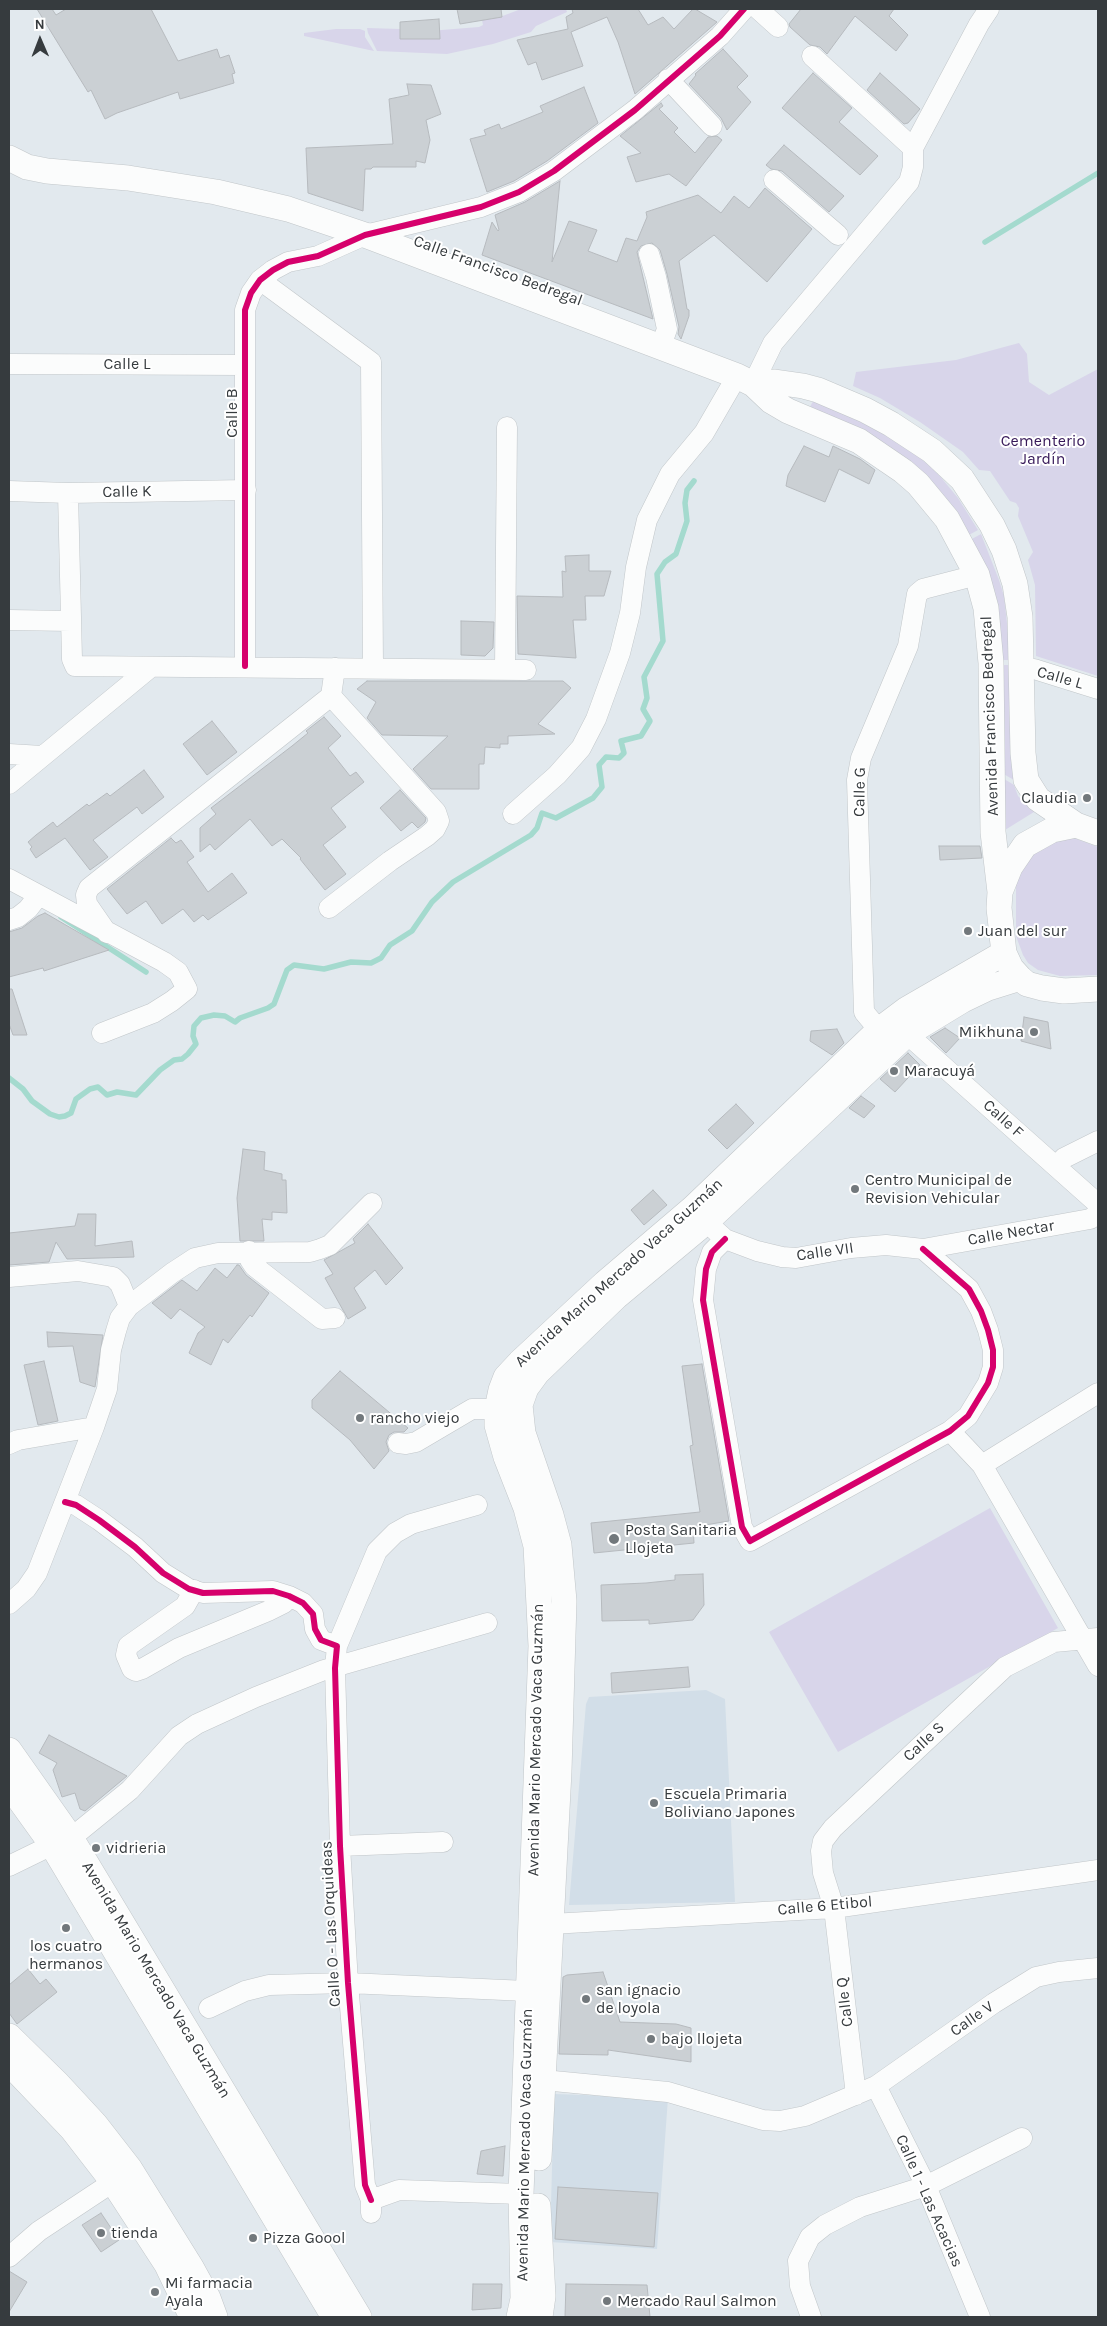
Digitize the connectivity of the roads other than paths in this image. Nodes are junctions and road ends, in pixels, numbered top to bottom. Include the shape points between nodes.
1 (744, 9) edge
2 (758, 9) edge
3 (984, 16) edge
4 (778, 28) dead end
5 (812, 56) dead end
6 (668, 79) junction
7 (712, 126) dead end
8 (913, 148) junction
9 (10, 163) edge
10 (774, 180) dead end
11 (365, 235) junction
12 (838, 235) dead end
13 (649, 254) dead end
14 (260, 280) junction
15 (661, 346) junction
16 (9, 364) edge
17 (245, 365) junction
18 (712, 366) joint
19 (745, 380) junction
20 (507, 427) dead end
21 (246, 490) junction
22 (9, 491) edge
23 (68, 493) junction
24 (977, 575) junction
25 (9, 620) edge
26 (71, 621) junction
27 (245, 666) junction
28 (152, 667) junction
29 (335, 668) junction
30 (373, 668) junction
31 (505, 669) junction
32 (1021, 669) junction
33 (526, 670) dead end
34 (1098, 689) edge
35 (331, 696) junction
36 (9, 754) edge
37 (42, 756) junction
38 (9, 784) edge
39 (514, 814) dead end
40 (1087, 829) edge
41 (9, 879) edge
42 (1000, 892) junction
43 (39, 895) junction
44 (329, 908) dead end
45 (9, 920) edge
46 (107, 933) junction
47 (1004, 953) junction
48 (1020, 978) junction
49 (1098, 989) edge
50 (879, 1030) junction
51 (102, 1033) dead end
52 (907, 1034) junction
53 (1098, 1141) edge
54 (1056, 1166) junction
55 (372, 1203) dead end
56 (1098, 1204) edge
57 (1098, 1214) edge
58 (700, 1215) junction
59 (725, 1239) junction
60 (923, 1249) junction
61 (249, 1251) junction
62 (9, 1276) edge
63 (128, 1306) junction
64 (335, 1318) dead end
65 (1098, 1393) edge
66 (497, 1409) junction
67 (94, 1427) junction
68 (950, 1431) junction
69 (398, 1443) dead end
70 (9, 1444) edge
71 (982, 1465) junction
72 (528, 1481) junction
73 (65, 1502) junction
74 (477, 1505) dead end
75 (194, 1590) junction
76 (289, 1596) junction
77 (9, 1604) edge
78 (487, 1623) dead end
79 (1091, 1639) edge
80 (337, 1646) junction
81 (1098, 1666) edge
82 (335, 1668) junction
83 (9, 1750) edge
84 (9, 1785) edge
85 (61, 1842) junction
86 (443, 1842) dead end
87 (340, 1846) junction
88 (9, 1866) edge
89 (1098, 1870) edge
90 (834, 1908) junction
91 (541, 1924) junction
92 (1098, 1968) edge
93 (348, 1983) junction
94 (537, 1991) junction
95 (209, 2008) dead end
96 (9, 2036) edge
97 (9, 2063) edge
98 (534, 2079) junction
99 (876, 2086) junction
100 (856, 2096) junction
101 (1022, 2138) dead end
102 (122, 2176) junction
103 (926, 2186) junction
104 (529, 2194) junction
105 (9, 2256) edge
106 (192, 2317) edge
107 (214, 2317) edge
108 (334, 2317) edge
109 (359, 2317) edge
110 (519, 2317) edge
111 (540, 2317) edge
112 (811, 2317) edge
113 (980, 2317) edge

1 - 6 street, Calle B via 720,36
2 - 4 street
3 - 8 street
5 - 8 street
6 - 7 street
6 - 11 street, Calle B via 635,110 554,171 519,192 481,207
8 - 19 street via 913,167 908,182
9 - 11 main road, Calle Francisco Bedregal via 47,171 128,178 216,192 288,209
10 - 12 street
11 - 14 street, Calle B via 318,256 288,262
11 - 15 main road, Calle Francisco Bedregal
13 - 15 street via 666,329
14 - 17 street, Calle B via 245,310
14 - 30 street via 371,362
15 - 18 main road, Calle Francisco Bedregal
16 - 17 street, Calle L
17 - 21 street, Calle B
18 - 19 main road, Avenida Francisco Bedregal
19 - 24 main road, Avenida Francisco Bedregal via 788,411 859,441 903,471 947,519
19 - 32 main road, Avenida Francisco Bedregal via 803,386 865,410 932,451 962,479 992,525 1015,584 1020,617
19 - 39 street via 670,474 647,520 622,644 596,719 581,748
20 - 31 street
21 - 23 street, Calle K
21 - 27 street, Calle B
22 - 23 street, Calle K
23 - 26 street
24 - 42 main road, Avenida Francisco Bedregal via 986,608 991,663 994,832
24 - 50 street, Calle G via 923,589 917,594 908,646 861,758 857,780 864,1012
25 - 26 street
26 - 28 street via 75,666
27 - 28 street
27 - 29 street
28 - 37 street
29 - 30 street
29 - 35 street
30 - 31 street
31 - 33 street
32 - 34 street, Calle L via 1034,669
32 - 40 main road, Avenida Francisco Bedregal via 1026,780 1038,799
35 - 44 street via 436,812 439,821 435,830
35 - 46 street via 95,881 86,895 87,904
36 - 37 street
37 - 38 street
40 - 42 main road via 1052,830 1025,845 1010,867
41 - 43 street
42 - 47 main road
43 - 45 street via 28,909
43 - 46 street
46 - 51 street via 164,962 178,972 187,989 153,1013
47 - 48 main road
47 - 50 main road, Avenida Mario Mercado Vaca Guzmán via 907,1008
48 - 49 main road via 1027,984 1042,988 1064,991
48 - 52 main road, Avenida Mario Mercado Vaca Guzmán via 963,1000
50 - 52 main road
50 - 58 main road, Avenida Mario Mercado Vaca Guzmán
52 - 54 street, Calle F
52 - 58 main road, Avenida Mario Mercado Vaca Guzmán
53 - 54 street via 1064,1158
54 - 56 street, Calle F
55 - 61 street via 320,1250
57 - 60 street, Calle Nectar
58 - 59 street, Calle VII
58 - 66 main road, Avenida Mario Mercado Vaca Guzmán via 605,1282 520,1362 506,1377
58 - 72 main road, Avenida Mario Mercado Vaca Guzmán via 537,1373 526,1388 520,1405 520,1418
59 - 60 street, Calle VII via 782,1258 886,1245
59 - 68 street via 712,1252 706,1269 703,1300 742,1527 750,1541
60 - 68 street via 969,1289 988,1330 992,1350 993,1367 988,1383 968,1416
61 - 63 street via 195,1258
61 - 64 street via 254,1266 313,1312 322,1319
62 - 63 street via 78,1271 113,1277 120,1284
63 - 67 street via 116,1330 106,1389
65 - 71 street
66 - 69 street via 463,1412 416,1442
66 - 72 main road, Avenida Mario Mercado Vaca Guzmán via 506,1457
67 - 70 street
67 - 73 street
68 - 71 street
71 - 79 street
72 - 91 main road, Avenida Mario Mercado Vaca Guzmán via 552,1515 560,1554 564,1602 551,1678
73 - 75 street via 99,1520 163,1572
73 - 77 street via 37,1573 26,1589
74 - 80 street, Calle O - Las Orquideas via 411,1524 394,1533 376,1551
75 - 76 street via 203,1593 273,1591
75 - 76 street via 185,1606 128,1646 126,1655 132,1669 142,1669 179,1648 268,1611 284,1603
76 - 80 street via 303,1603 313,1614 321,1640
78 - 82 street
79 - 81 street
79 - 90 street, Calle S via 1054,1642 1005,1666 833,1828 823,1841 821,1850 823,1873
80 - 82 street, Calle O - Las Orquideas
82 - 85 street via 256,1696 197,1724 179,1736 130,1790
82 - 87 street, Calle O - Las Orquideas
83 - 85 main road, Avenida Mario Mercado Vaca Guzmán
84 - 85 main road, Avenida Mario Mercado Vaca Guzmán
85 - 88 street
85 - 108 main road, Avenida Mario Mercado Vaca Guzmán
85 - 109 main road, Avenida Mario Mercado Vaca Guzmán
86 - 87 street
87 - 93 street, Calle O - Las Orquideas
89 - 90 street, Calle 6 Etibol
90 - 91 street, Calle 6 Etibol
90 - 100 street, Calle Q
91 - 94 main road, Avenida Mario Mercado Vaca Guzmán
92 - 99 street, Calle V via 1036,1977
93 - 94 street
93 - 95 street via 269,1986 245,1991
93 - 104 street, Calle O - Las Orquideas via 365,2185 371,2206 399,2190
94 - 98 main road, Avenida Mario Mercado Vaca Guzmán
96 - 102 main road via 95,2124
97 - 102 main road
98 - 100 street, Calle V via 668,2092 763,2120 780,2121 804,2116
98 - 104 main road, Avenida Mario Mercado Vaca Guzmán
99 - 100 street, Calle V
99 - 103 street, Calle 1 - Las Acacias
101 - 103 street
102 - 105 street via 39,2230
102 - 106 main road
102 - 107 main road via 191,2267
103 - 112 street via 860,2207 825,2225 810,2237 798,2261 800,2286
103 - 113 street, Calle 1 - Las Acacias
104 - 110 main road, Avenida Mario Mercado Vaca Guzmán via 523,2299
104 - 111 main road, Avenida Mario Mercado Vaca Guzmán via 543,2296

